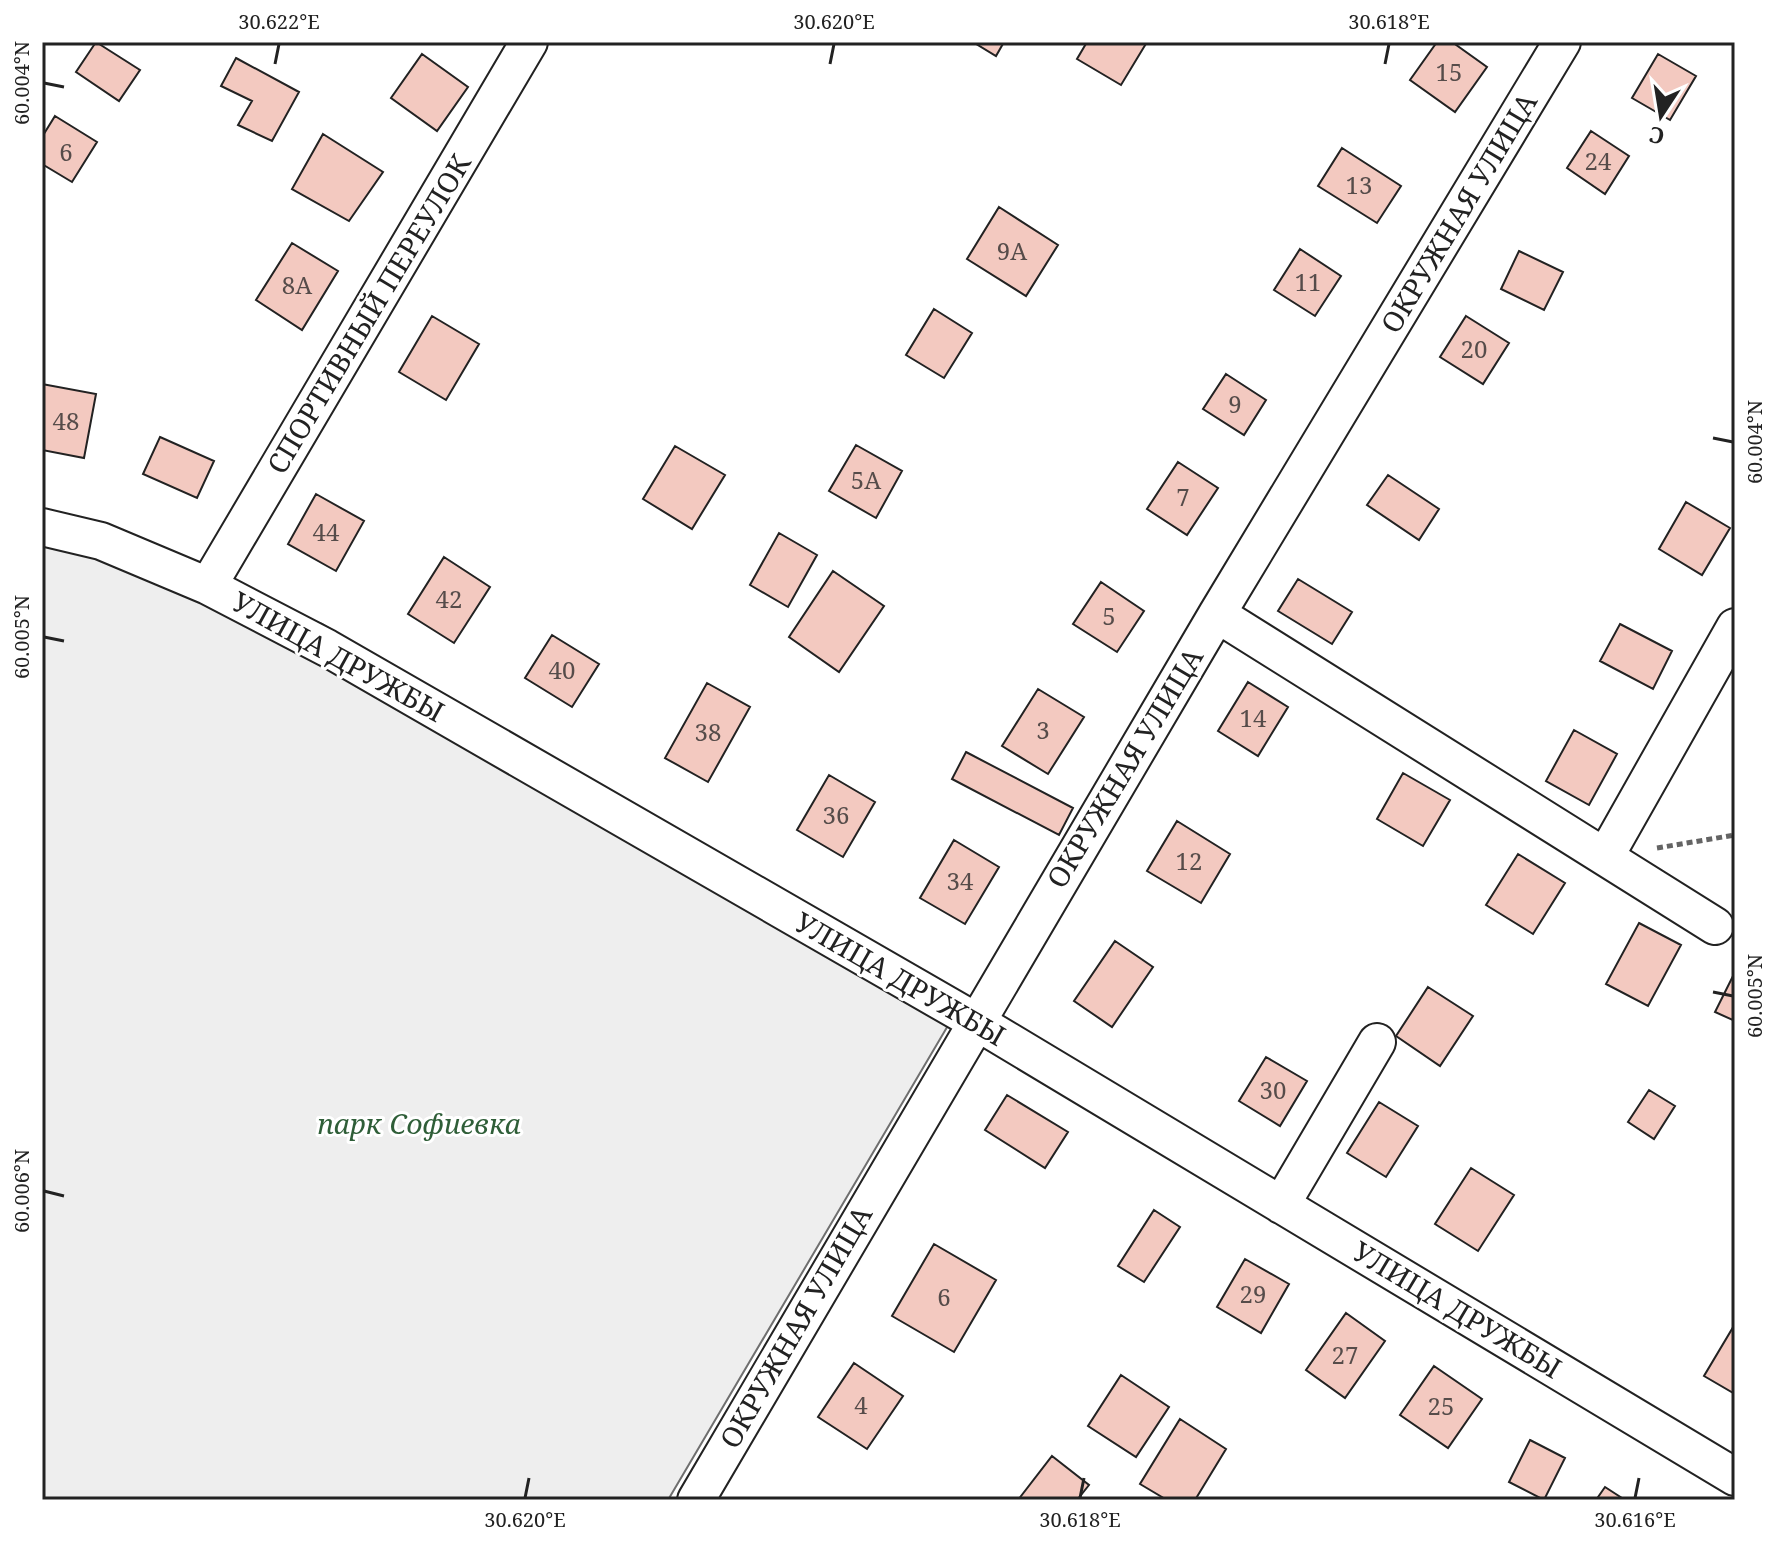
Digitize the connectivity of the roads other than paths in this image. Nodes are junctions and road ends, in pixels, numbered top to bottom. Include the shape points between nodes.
1 (529, 42) edge
2 (1562, 42) edge
3 (42, 527) edge
4 (208, 586) junction
5 (1217, 614) junction
6 (1735, 627) edge
7 (1605, 857) junction
8 (1715, 926) dead end
9 (975, 1021) junction
10 (1377, 1042) dead end
11 (1281, 1205) junction
12 (1735, 1477) edge
13 (696, 1500) edge

1 - 4 street, СПОРТИВНЫЙ ПЕРЕУЛОК
2 - 5 street, ОКРУЖНАЯ УЛИЦА
3 - 4 street, УЛИЦА ДРУЖБЫ via 101,541
4 - 9 street, УЛИЦА ДРУЖБЫ via 327,648
5 - 7 street
5 - 9 street, ОКРУЖНАЯ УЛИЦА
6 - 7 street
7 - 8 street
9 - 11 street, УЛИЦА ДРУЖБЫ
9 - 13 street, ОКРУЖНАЯ УЛИЦА
10 - 11 street
11 - 12 street, УЛИЦА ДРУЖБЫ

